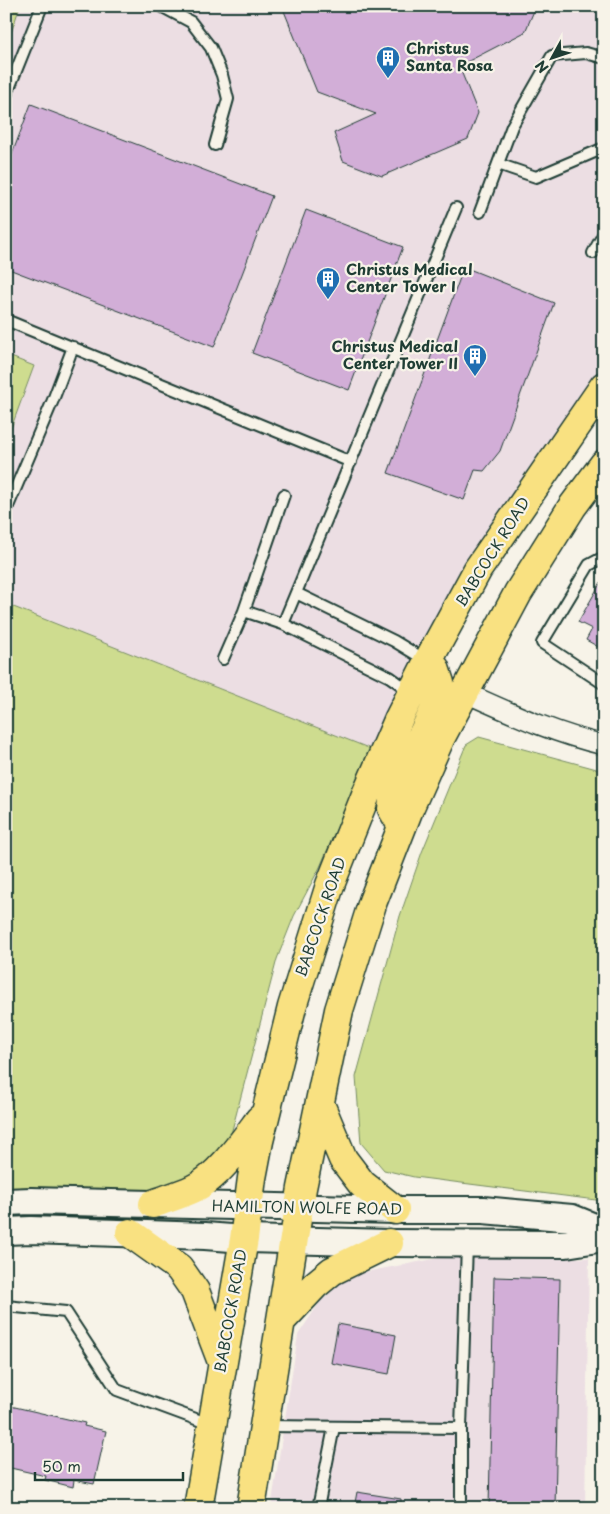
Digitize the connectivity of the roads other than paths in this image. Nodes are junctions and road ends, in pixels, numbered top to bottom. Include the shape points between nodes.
1 (42, 6) edge
2 (161, 6) edge
3 (604, 58) edge
4 (6, 96) edge
5 (215, 145) dead end
6 (604, 148) edge
7 (498, 164) junction
8 (456, 208) dead end
9 (480, 212) dead end
10 (604, 232) edge
11 (593, 254) dead end
12 (6, 320) edge
13 (73, 347) junction
14 (604, 386) edge
15 (351, 462) junction
16 (604, 464) edge
17 (284, 494) dead end
18 (6, 511) edge
19 (604, 557) edge
20 (296, 594) junction
21 (244, 611) junction
22 (283, 624) junction
23 (223, 659) dead end
24 (428, 661) junction
25 (604, 684) edge
26 (412, 692) junction
27 (466, 693) junction
28 (604, 745) edge
29 (402, 826) junction
30 (320, 1104) junction
31 (266, 1112) junction
32 (6, 1202) edge
33 (153, 1204) junction
34 (249, 1206) junction
35 (298, 1208) junction
36 (396, 1210) junction
37 (6, 1231) edge
38 (604, 1231) edge
39 (130, 1233) junction
40 (604, 1238) edge
41 (244, 1239) junction
42 (294, 1241) junction
43 (467, 1243) junction
44 (390, 1244) junction
45 (6, 1306) edge
46 (281, 1320) junction
47 (222, 1362) junction
48 (212, 1424) junction
49 (264, 1426) junction
50 (334, 1428) junction
51 (461, 1428) junction
52 (198, 1508) edge
53 (251, 1508) edge
54 (318, 1508) edge
55 (461, 1508) edge

1 - 4 lane
2 - 5 lane via 191,22 211,48 222,74 228,99
3 - 7 lane via 586,53 552,56 512,126
6 - 7 lane via 536,177
7 - 9 lane
8 - 15 lane
10 - 11 lane
12 - 13 lane
13 - 15 lane
13 - 18 lane
14 - 24 main road, BABCOCK ROAD via 478,569
15 - 20 lane
16 - 27 main road via 572,507 518,593
17 - 21 lane
19 - 25 lane via 589,565 542,643
20 - 22 lane
20 - 24 lane
21 - 22 lane
21 - 23 lane
22 - 26 lane via 390,677
24 - 26 main road, BABCOCK ROAD
24 - 29 main road via 435,668 440,693 394,793 392,809
26 - 31 main road, BABCOCK ROAD via 330,885 292,1007
27 - 28 street via 538,726
27 - 29 main road via 440,739
29 - 30 main road via 373,901 339,1010
30 - 35 main road
30 - 36 main road via 343,1159 362,1184
31 - 33 main road via 219,1170 195,1188
31 - 34 main road, BABCOCK ROAD
32 - 33 street, HAMILTON WOLFE ROAD
33 - 34 street, HAMILTON WOLFE ROAD
34 - 35 street, HAMILTON WOLFE ROAD
34 - 41 main road, BABCOCK ROAD
35 - 36 street, HAMILTON WOLFE ROAD
35 - 42 main road
36 - 38 street, HAMILTON WOLFE ROAD via 483,1210 572,1218
37 - 39 street, HAMILTON WOLFE ROAD
39 - 41 street, HAMILTON WOLFE ROAD
39 - 47 main road via 179,1268 195,1291
40 - 43 street, HAMILTON WOLFE ROAD via 566,1244
41 - 42 street, HAMILTON WOLFE ROAD
41 - 47 main road, BABCOCK ROAD
42 - 44 street, HAMILTON WOLFE ROAD
42 - 46 main road
43 - 44 street, HAMILTON WOLFE ROAD
43 - 51 lane
44 - 46 main road via 332,1271
45 - 48 lane via 66,1312 117,1390
46 - 49 main road
47 - 48 main road, BABCOCK ROAD
48 - 52 main road, BABCOCK ROAD
49 - 50 lane
49 - 53 main road
50 - 51 lane
50 - 54 lane
51 - 55 lane

